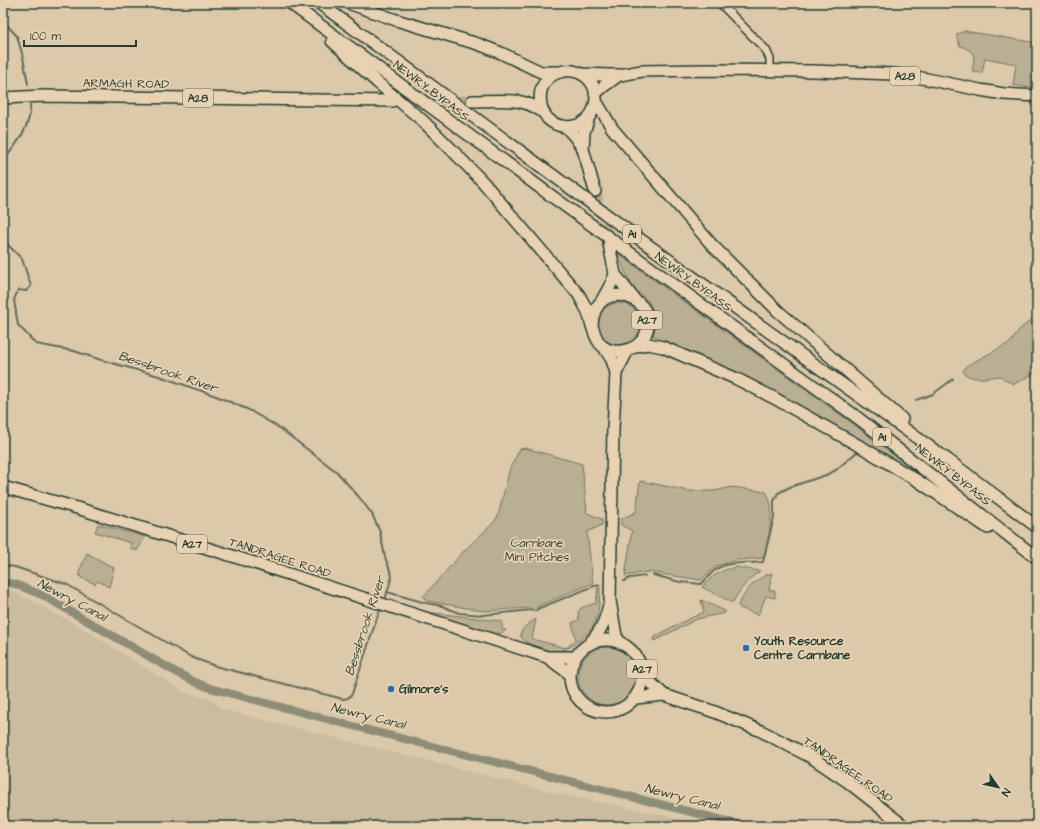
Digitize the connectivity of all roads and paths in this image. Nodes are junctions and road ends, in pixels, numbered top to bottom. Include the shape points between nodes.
1 (319, 3) edge
2 (348, 3) edge
3 (720, 3) edge
4 (291, 4) edge
5 (770, 71) junction
6 (558, 72) junction
7 (582, 74) junction
8 (620, 75) junction
9 (543, 85) junction
10 (1037, 96) edge
11 (596, 97) junction
12 (3, 98) edge
13 (392, 101) tunnel mouth
14 (472, 101) tunnel mouth
15 (520, 101) junction
16 (543, 112) junction
17 (589, 117) junction
18 (566, 127) junction
19 (582, 148) junction
20 (595, 190) tunnel mouth
21 (609, 244) tunnel mouth
22 (614, 274) junction
23 (634, 299) junction
24 (600, 302) junction
25 (592, 326) junction
26 (604, 347) junction
27 (632, 348) junction
28 (616, 373) junction
29 (948, 460) junction
30 (3, 487) edge
31 (1037, 527) edge
32 (1037, 559) edge
33 (610, 601) junction
34 (620, 642) junction
35 (589, 644) junction
36 (575, 656) junction
37 (547, 657) junction
38 (641, 667) junction
39 (570, 674) junction
40 (664, 695) junction
41 (636, 698) junction
42 (904, 826) edge

1 - 29 highway, NEWRY BYPASS / A1 via 634,235
2 - 6 highway via 478,44 541,72
3 - 5 street via 766,50 770,59
4 - 25 highway via 423,121 483,182 579,295
4 - 32 highway, NEWRY BYPASS / A1 via 858,418
5 - 8 highway, A28 via 671,70
5 - 10 highway, A28 via 893,74 992,92
6 - 7 highway, A28 via 566,70
6 - 9 highway via 549,77
7 - 8 highway, A28
7 - 11 highway via 589,80
8 - 11 highway, A28 via 604,86
9 - 15 highway
9 - 16 highway via 540,104
11 - 17 highway, A28 via 594,109
11 - 29 highway via 612,128 712,245 807,337
12 - 13 highway, ARMAGH ROAD / A28 via 42,96
14 - 15 highway
15 - 16 highway
16 - 18 highway via 556,125
17 - 18 highway via 583,123
17 - 19 highway
18 - 19 highway
19 - 20 highway
21 - 22 highway, A27
22 - 23 highway, A27
22 - 24 highway
23 - 24 highway, A27 via 616,295
23 - 27 highway, A27 via 644,309 648,322 642,340
24 - 25 highway via 593,313
25 - 26 highway, A27 via 598,341
26 - 27 highway via 616,351
26 - 28 highway, A27
27 - 28 highway, A27
27 - 32 highway via 648,344 663,347 774,398 918,481
28 - 33 highway, A27
29 - 31 highway, NEWRY BYPASS / A1
30 - 37 highway, TANDRAGEE ROAD / A27 via 98,514
33 - 34 highway, A27 via 616,636
33 - 35 highway, A27 via 605,623
34 - 35 highway, A27 via 599,640
34 - 38 highway, A27 via 630,648
35 - 36 highway, A27
36 - 37 highway, TANDRAGEE ROAD / A27
36 - 39 highway, A27
37 - 39 highway, TANDRAGEE ROAD / A27
38 - 40 highway, TANDRAGEE ROAD / A27 via 652,684
38 - 41 highway, A27 via 643,678
39 - 41 highway, A27 via 573,692 586,707 595,711 616,711
40 - 41 highway, TANDRAGEE ROAD / A27
40 - 42 highway, TANDRAGEE ROAD / A27 via 738,721 796,748 848,782

